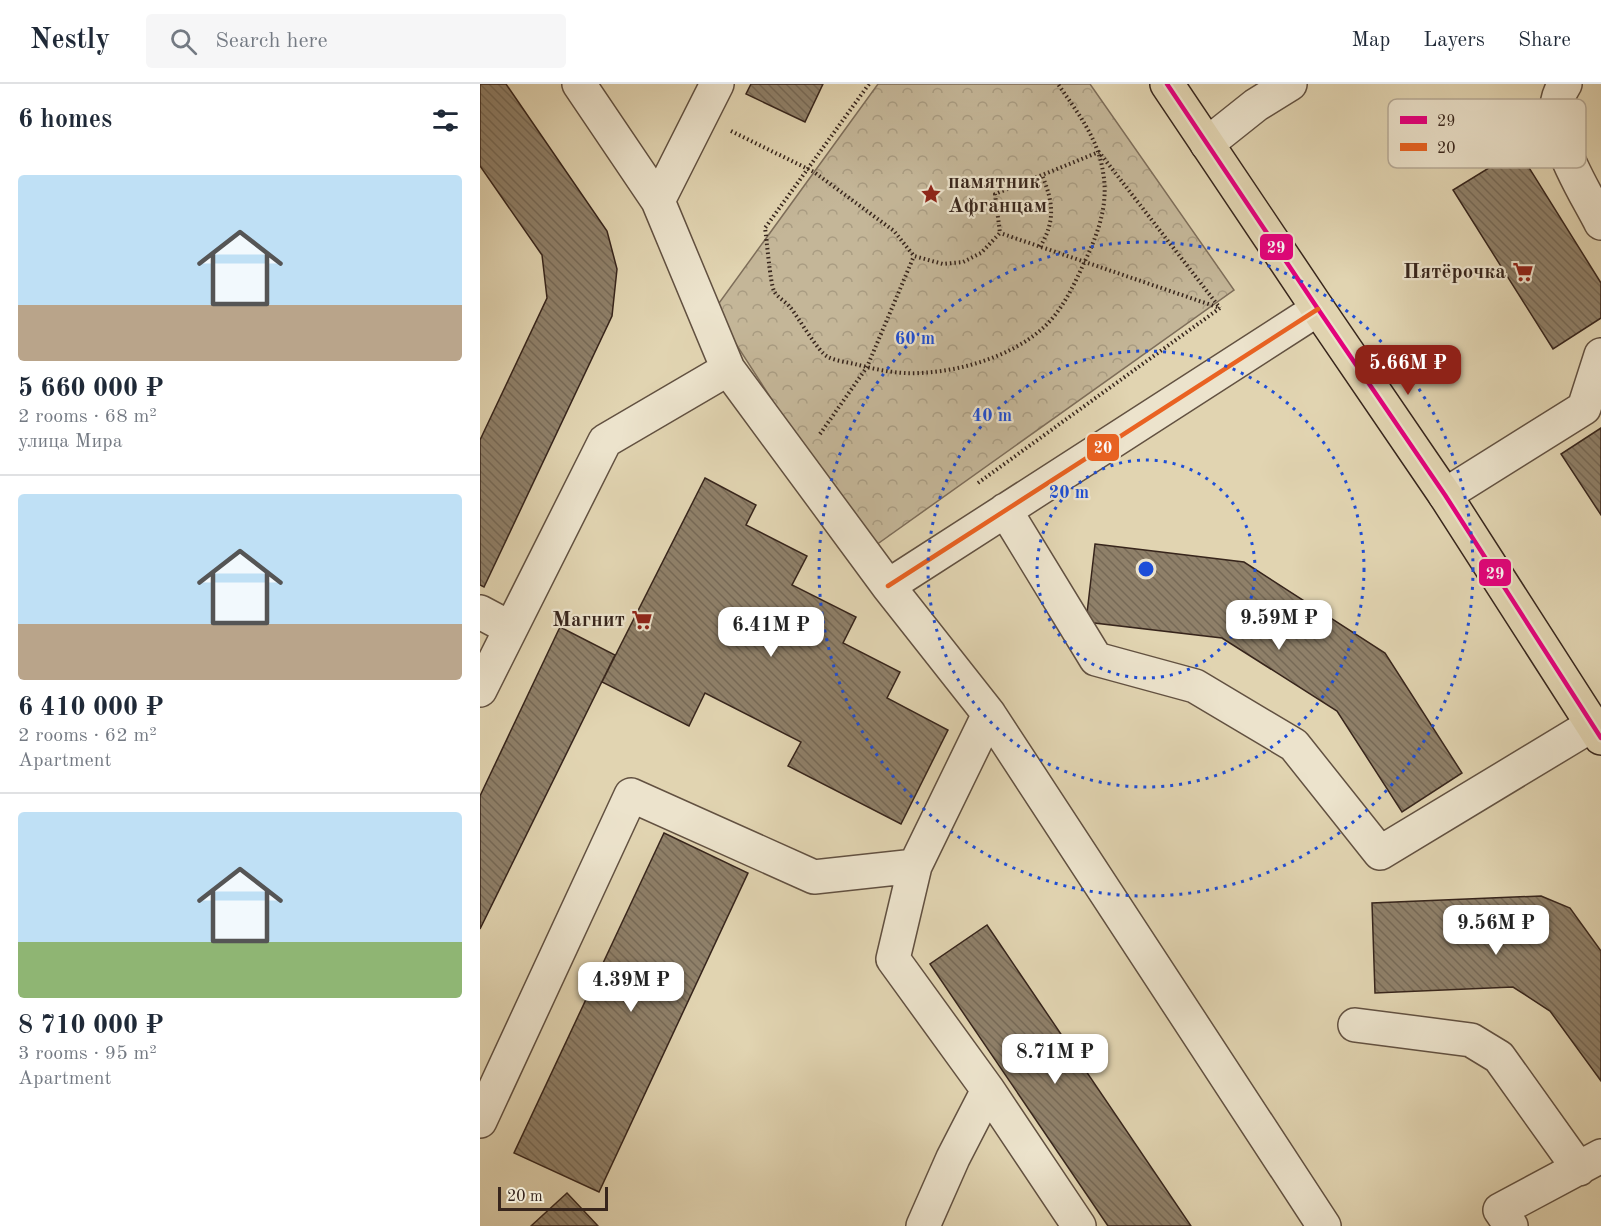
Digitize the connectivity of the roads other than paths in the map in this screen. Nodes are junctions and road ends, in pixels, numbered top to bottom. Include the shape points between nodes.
1 (579, 84) edge
2 (717, 84) edge
3 (1167, 84) edge
4 (1290, 84) edge
5 (1565, 84) edge
6 (1558, 99) edge
7 (1207, 144) junction
8 (1573, 168) edge
9 (658, 201) junction
10 (1601, 223) edge
11 (1318, 309) junction
12 (1601, 354) edge
13 (728, 369) junction
14 (1593, 403) edge
15 (1445, 495) junction
16 (1005, 510) junction
17 (888, 586) junction
18 (480, 612) edge
19 (510, 628) junction
20 (480, 690) edge
21 (989, 714) junction
22 (1597, 732) edge
23 (915, 866) junction
24 (1355, 1025) dead end
25 (988, 1090) junction
26 (480, 1121) edge
27 (1590, 1163) edge
28 (1496, 1221) edge
29 (923, 1226) edge
30 (1079, 1226) edge
31 (1324, 1226) edge

1 - 9 street
2 - 9 street
3 - 7 main road
4 - 7 street
5 - 6 street
7 - 11 main road
8 - 10 street
9 - 13 street
11 - 15 main road
11 - 16 street
12 - 14 street
13 - 17 street
13 - 19 street via 605,441
14 - 15 street
15 - 22 main road
16 - 17 street
16 - 22 street via 1096,658 1195,686 1294,745 1380,853
17 - 21 street
18 - 19 street
19 - 20 street
21 - 23 street
21 - 31 street
23 - 25 street via 893,959
23 - 26 street via 814,877 631,795
24 - 27 street via 1471,1040 1499,1057
25 - 29 street
25 - 30 street
27 - 28 street

